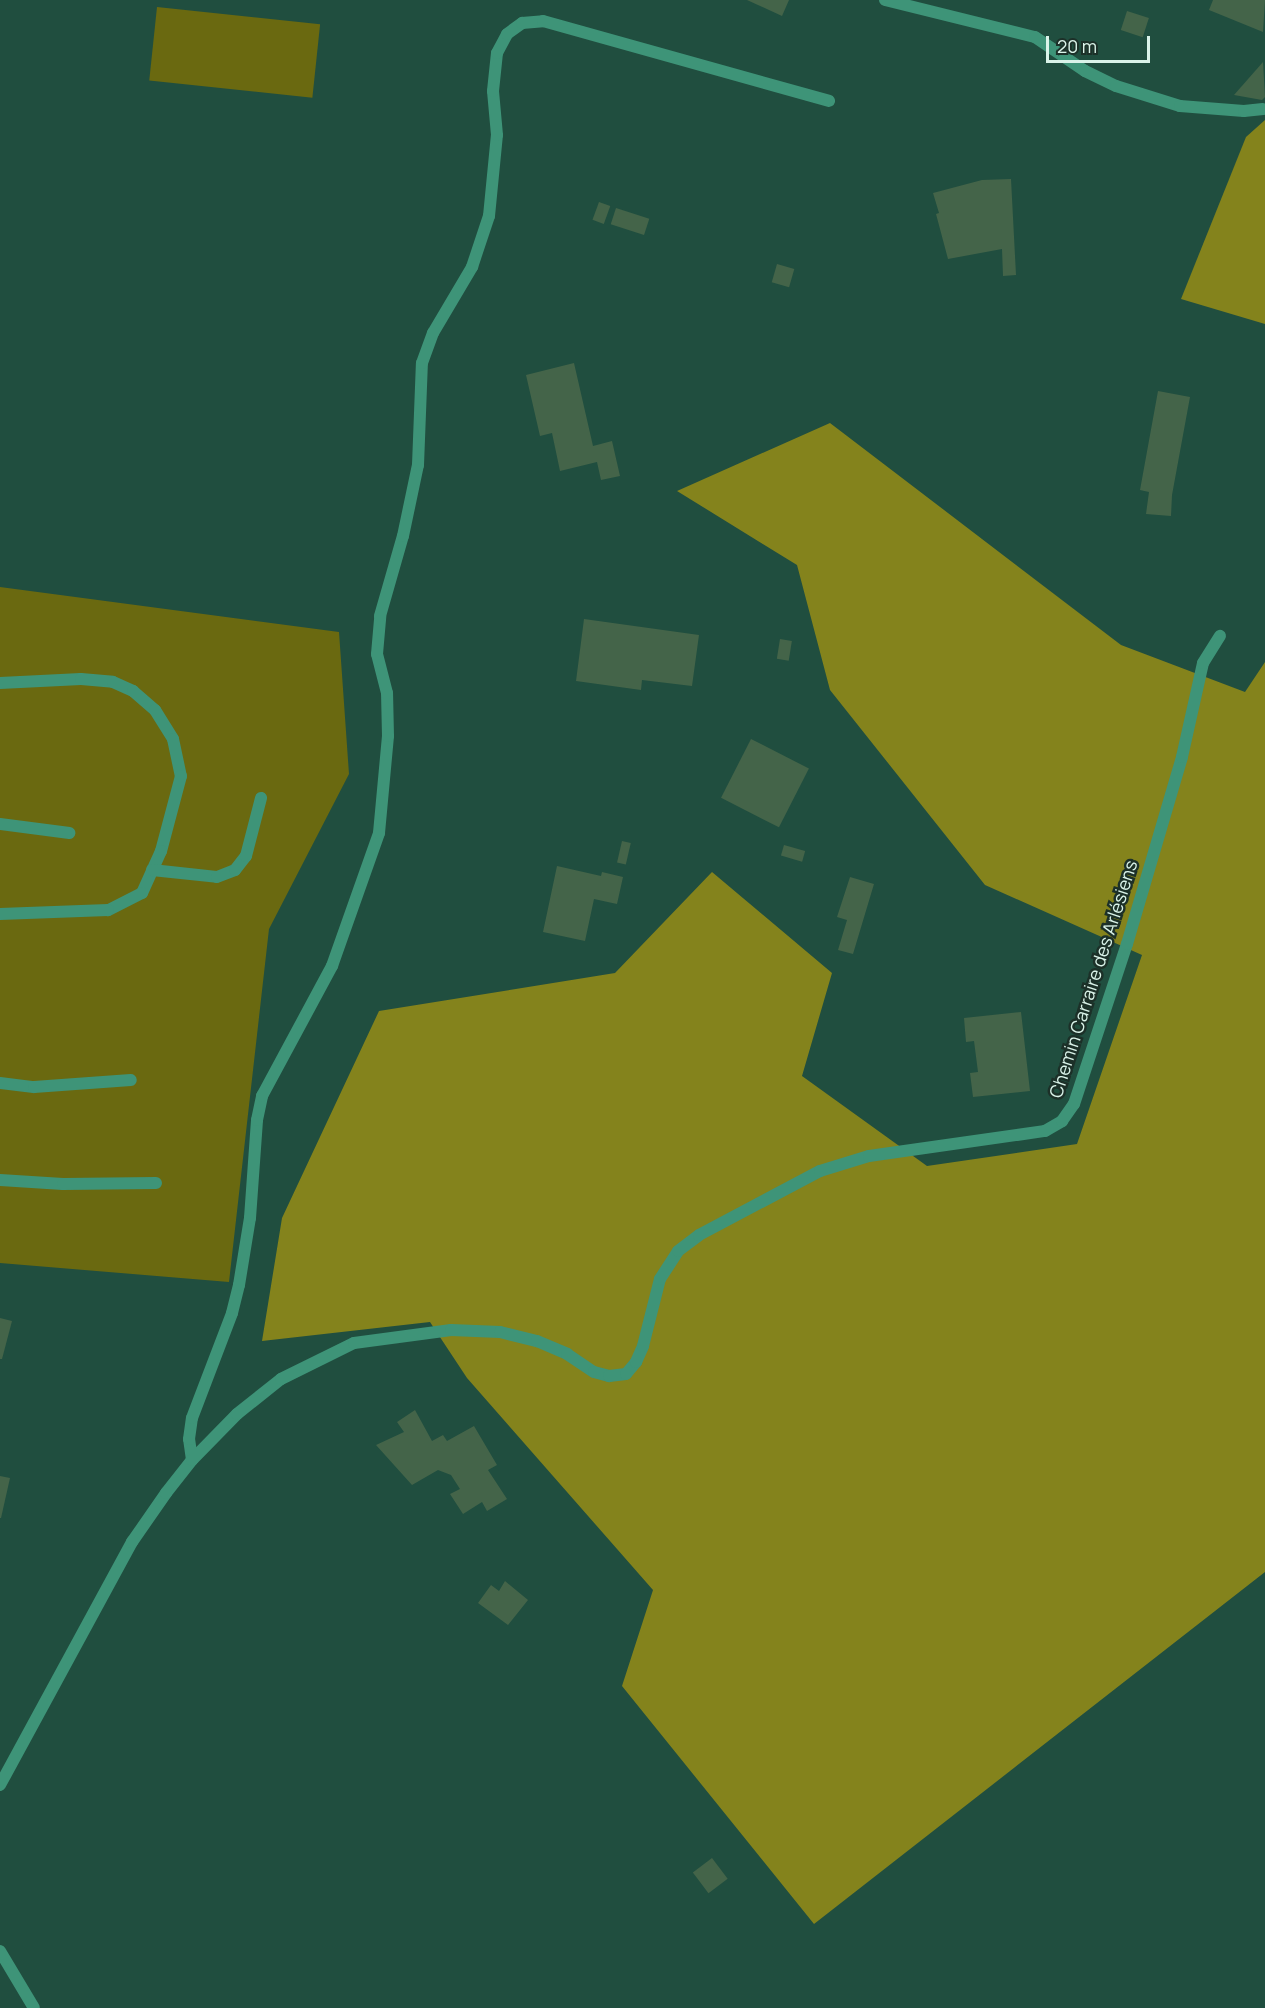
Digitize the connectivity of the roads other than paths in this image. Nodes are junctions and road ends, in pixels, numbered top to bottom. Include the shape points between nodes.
1 (885, 0) edge
2 (829, 101) dead end
3 (1264, 108) edge
4 (1220, 636) dead end
5 (0, 682) edge
6 (261, 798) dead end
7 (0, 824) edge
8 (69, 833) dead end
9 (152, 870) junction
10 (0, 914) edge
11 (131, 1080) dead end
12 (0, 1083) edge
13 (0, 1180) edge
14 (156, 1183) dead end
15 (192, 1460) junction
16 (0, 1785) edge
17 (0, 1951) edge
18 (34, 2008) edge

1 - 3 street via 1035,37 1085,71 1116,86 1180,105 1244,111
2 - 15 street via 543,21 522,23 507,34 496,54 493,91 497,135 489,216 472,267 434,333 422,363 418,465 380,616 377,654 387,693 388,736 379,833 332,966 262,1096 239,1285 192,1418
4 - 15 street, Chemin Carraire des Arlésiens via 1203,663 1182,757 1127,944 1074,1104 1062,1120 1045,1131 869,1156 820,1171 699,1235 678,1251 660,1279 643,1346 626,1374 609,1376 594,1372 537,1341 500,1332 451,1330 354,1344 282,1379 237,1414
5 - 9 street via 112,682 133,692 155,710 173,739 181,776
6 - 9 street via 246,856 235,870 217,877
7 - 8 street
9 - 10 street via 142,893 108,910
11 - 12 street via 34,1087
13 - 14 street
15 - 16 street, Chemin Carraire des Arlésiens via 132,1542
17 - 18 street

